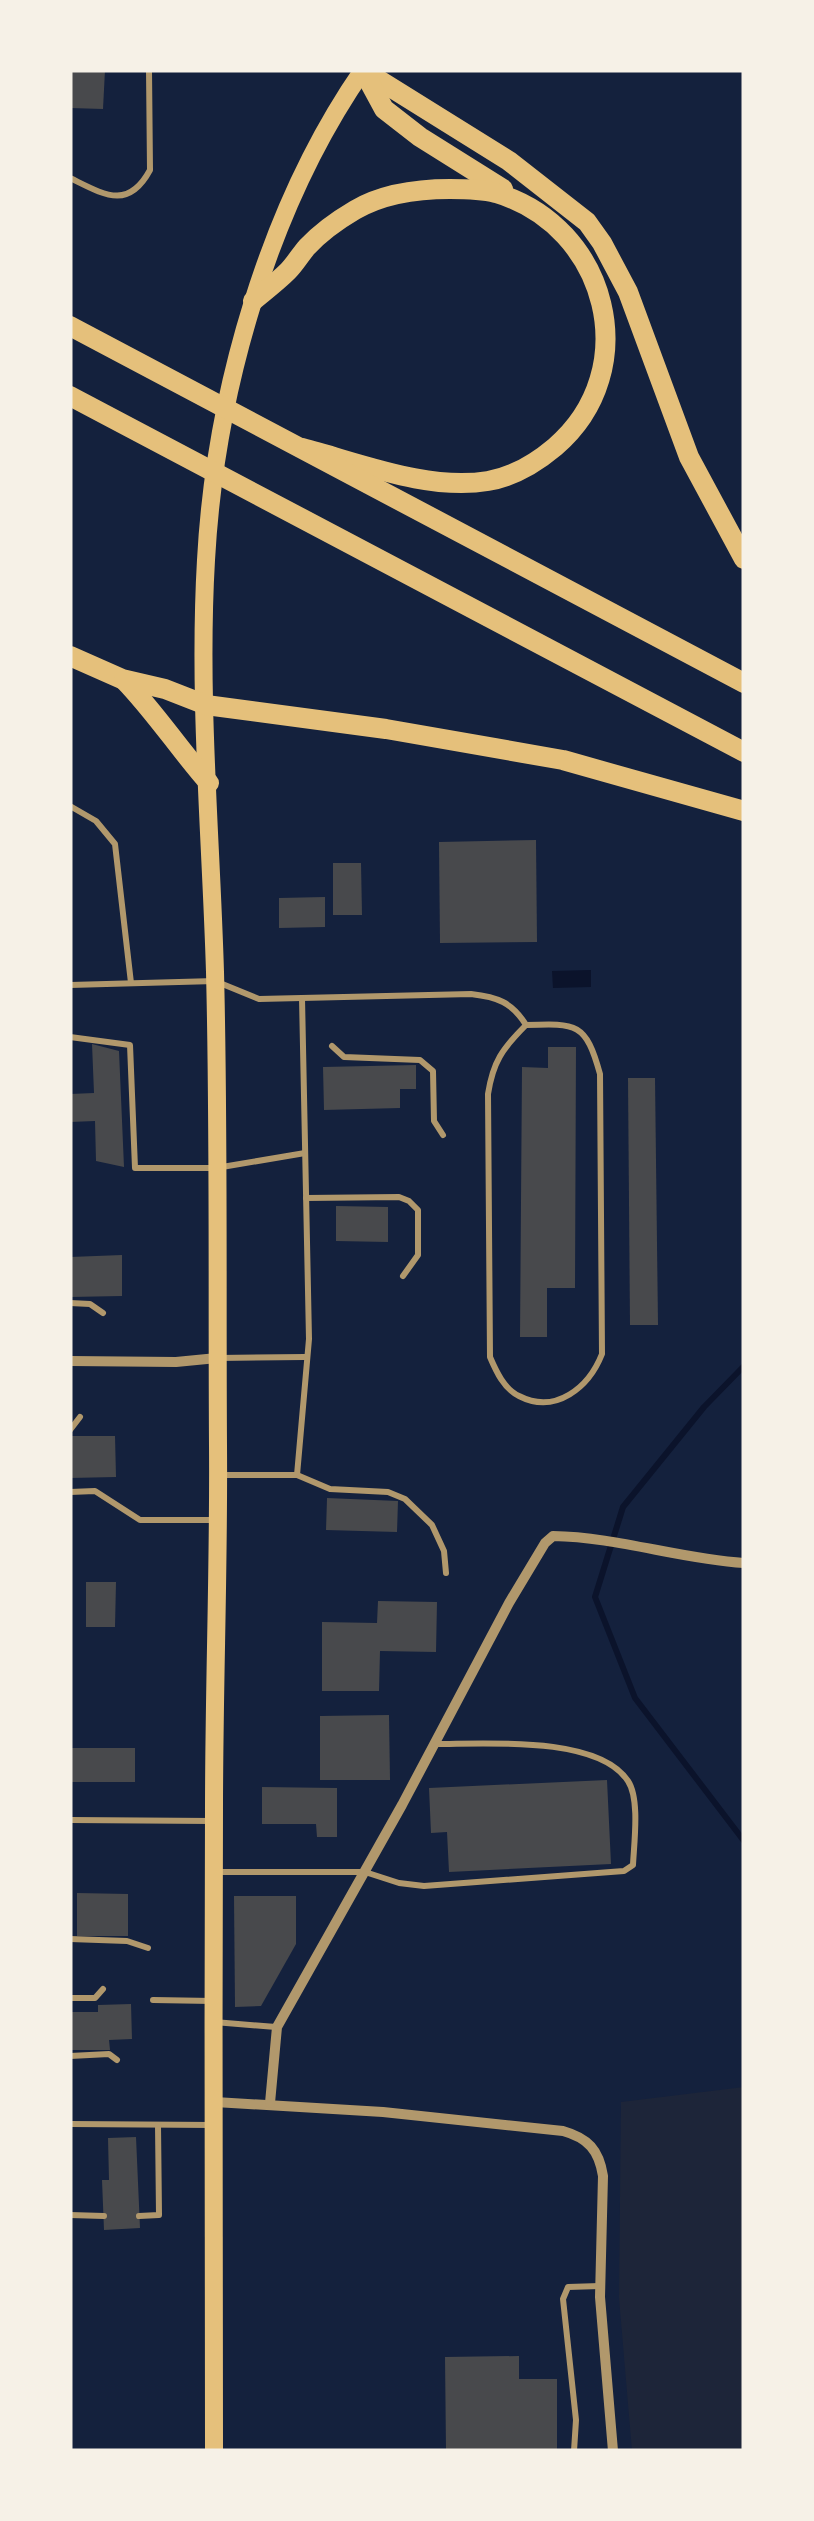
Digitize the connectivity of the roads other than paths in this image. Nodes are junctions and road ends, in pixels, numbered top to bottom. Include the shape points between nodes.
1 (149, 70) edge
2 (363, 70) edge
3 (70, 178) edge
4 (532, 209) junction
5 (254, 301) junction
6 (70, 326) edge
7 (70, 396) edge
8 (302, 448) junction
9 (744, 558) edge
10 (70, 656) edge
11 (122, 679) junction
12 (744, 683) edge
13 (206, 704) junction
14 (744, 752) edge
15 (209, 782) junction
16 (70, 806) edge
17 (744, 811) edge
18 (215, 981) junction
19 (131, 983) junction
20 (70, 985) edge
21 (302, 998) junction
22 (526, 1025) junction
23 (70, 1037) edge
24 (332, 1046) dead end
25 (443, 1136) dead end
26 (305, 1153) junction
27 (216, 1168) junction
28 (306, 1198) junction
29 (403, 1276) dead end
30 (70, 1303) edge
31 (102, 1313) dead end
32 (305, 1357) junction
33 (217, 1358) junction
34 (70, 1361) edge
35 (80, 1417) dead end
36 (70, 1430) edge
37 (218, 1474) junction
38 (297, 1476) junction
39 (70, 1492) edge
40 (217, 1520) junction
41 (744, 1563) edge
42 (446, 1572) dead end
43 (434, 1744) junction
44 (70, 1820) edge
45 (214, 1822) junction
46 (214, 1872) junction
47 (365, 1872) junction
48 (70, 1939) edge
49 (148, 1948) dead end
50 (103, 1989) dead end
51 (70, 1998) edge
52 (153, 2000) dead end
53 (214, 2001) junction
54 (214, 2022) junction
55 (277, 2027) junction
56 (70, 2056) edge
57 (118, 2060) dead end
58 (215, 2102) junction
59 (270, 2103) junction
60 (70, 2124) edge
61 (158, 2124) junction
62 (214, 2125) junction
63 (70, 2216) edge
64 (104, 2216) dead end
65 (139, 2216) dead end
66 (600, 2286) junction
67 (214, 2451) edge
68 (574, 2451) edge
69 (612, 2451) edge

1 - 3 lane via 150,170 143,182 120,196
2 - 4 highway via 384,109
2 - 5 main road via 317,145 272,243
2 - 9 highway via 509,161 586,222 628,292 689,457
4 - 5 highway via 474,189 423,189 385,198 330,226
4 - 8 highway via 580,254 605,317 604,364 592,403 572,432 518,471 460,483 432,482
5 - 13 main road via 212,498
6 - 8 highway
7 - 14 highway
8 - 12 highway
10 - 11 highway
11 - 13 highway
11 - 15 highway
13 - 15 main road
13 - 17 highway via 563,760
15 - 18 main road
16 - 19 lane via 96,820 115,844
18 - 19 lane
18 - 21 lane via 259,999
18 - 27 main road
19 - 20 lane
21 - 22 lane via 496,996
21 - 26 lane
22 - 22 lane via 492,1066 488,1094 490,1357 518,1396 544,1401 578,1391 602,1354 600,1074 584,1032
23 - 27 lane via 130,1045 135,1168
24 - 25 lane via 344,1057 429,1065 434,1121
26 - 27 lane
26 - 28 lane
27 - 33 main road
28 - 29 lane via 410,1201 418,1210 418,1255
28 - 32 lane
30 - 31 lane via 90,1304
32 - 33 lane
32 - 38 lane
33 - 34 street
33 - 37 main road
35 - 36 lane
37 - 38 lane
37 - 40 main road
38 - 42 lane via 330,1489 405,1499 432,1525
39 - 40 lane via 95,1491 140,1520
40 - 45 main road
41 - 43 street via 553,1536
43 - 47 street
43 - 47 lane via 558,1745 607,1762 627,1779 634,1796 633,1865 624,1871 424,1886
44 - 45 lane
45 - 46 main road
46 - 47 lane
46 - 53 main road
47 - 55 street
48 - 49 lane
50 - 51 lane via 95,1998
52 - 53 lane
53 - 54 main road
54 - 55 lane
54 - 58 main road
55 - 59 street
56 - 57 lane via 110,2054
58 - 59 street
58 - 62 main road
59 - 66 street via 579,2136 600,2160
60 - 61 lane
61 - 62 lane
61 - 65 lane via 159,2215
62 - 67 main road
63 - 64 lane
66 - 68 lane via 568,2288 564,2299
66 - 69 street

